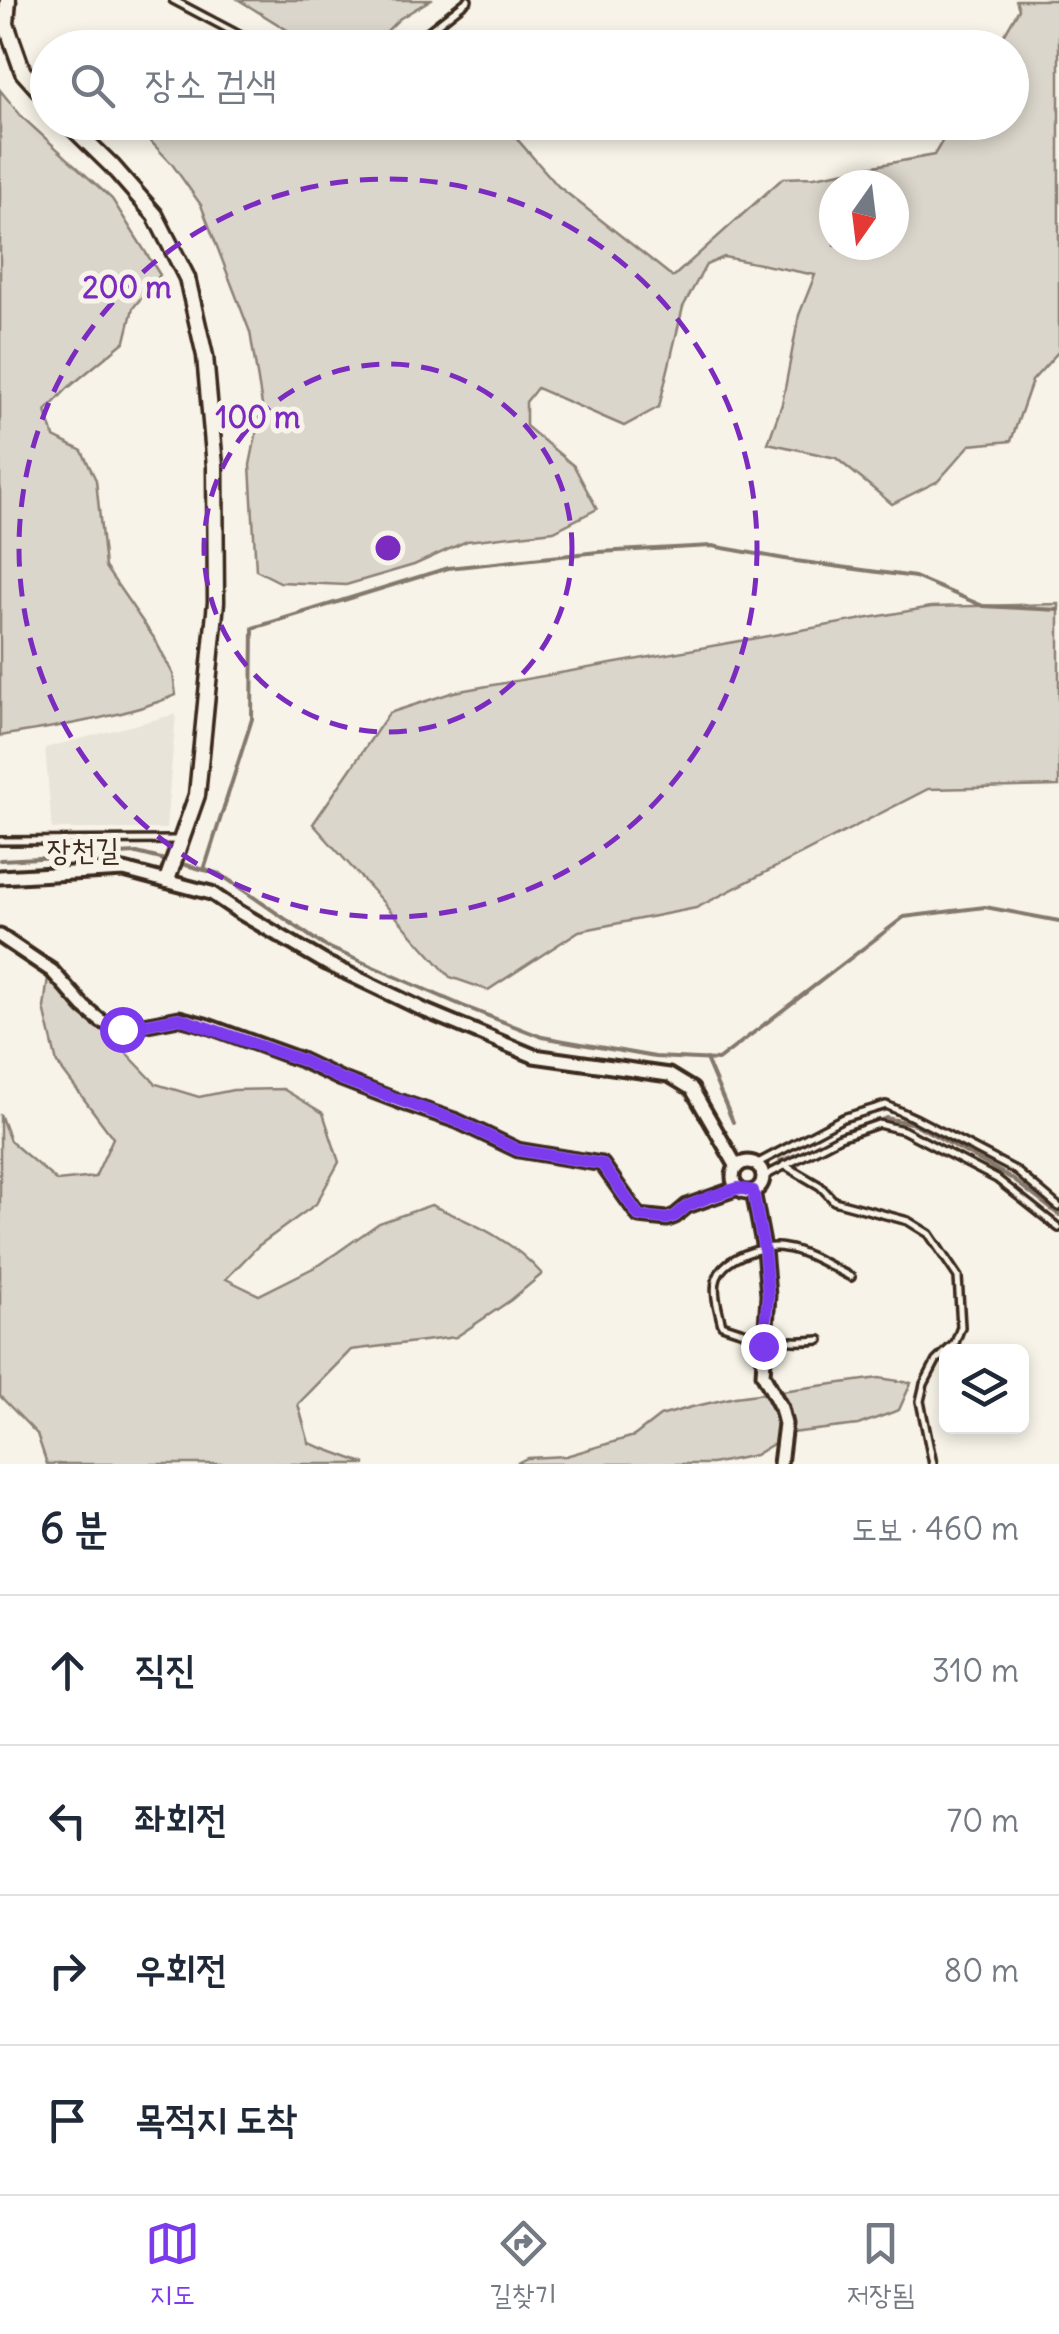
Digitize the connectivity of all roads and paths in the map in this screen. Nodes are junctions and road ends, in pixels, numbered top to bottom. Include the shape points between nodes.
1 (8, 0) edge
2 (172, 0) edge
3 (468, 0) edge
4 (230, 30) edge
5 (430, 30) edge
6 (30, 81) edge
7 (85, 140) edge
8 (0, 842) edge
9 (180, 844) junction
10 (0, 877) edge
11 (169, 877) junction
12 (0, 936) edge
13 (756, 1164) junction
14 (784, 1165) junction
15 (737, 1167) junction
16 (764, 1177) junction
17 (738, 1188) junction
18 (753, 1191) junction
19 (1059, 1206) edge
20 (1059, 1228) edge
21 (764, 1249) junction
22 (851, 1277) dead end
23 (764, 1339) junction
24 (820, 1340) dead end
25 (780, 1464) edge
26 (933, 1464) edge

1 - 6 street via 6,24
2 - 4 lane
3 - 5 lane
7 - 9 street via 155,215 187,278 205,356 216,466 216,602 197,795
8 - 9 lane
9 - 11 street
10 - 11 street, 장천길 via 124,870
11 - 15 street, 장천길 via 211,893 326,963 534,1056 669,1075 692,1088
12 - 17 street via 52,971 101,1021 122,1029 179,1018 205,1025 518,1150 602,1164 639,1216 667,1219
13 - 15 street
13 - 16 street
13 - 19 lane via 844,1118 886,1105 1014,1170
14 - 16 lane
14 - 20 lane via 878,1124 903,1130 997,1179
14 - 26 lane via 834,1201 908,1221 929,1234 958,1277 955,1343 936,1362 920,1400
15 - 17 street
16 - 18 street
17 - 18 street
18 - 21 street
21 - 22 lane via 786,1248
21 - 23 street
21 - 23 lane via 750,1250 724,1268 715,1289 722,1325
23 - 24 lane
23 - 25 street via 763,1374 785,1424

